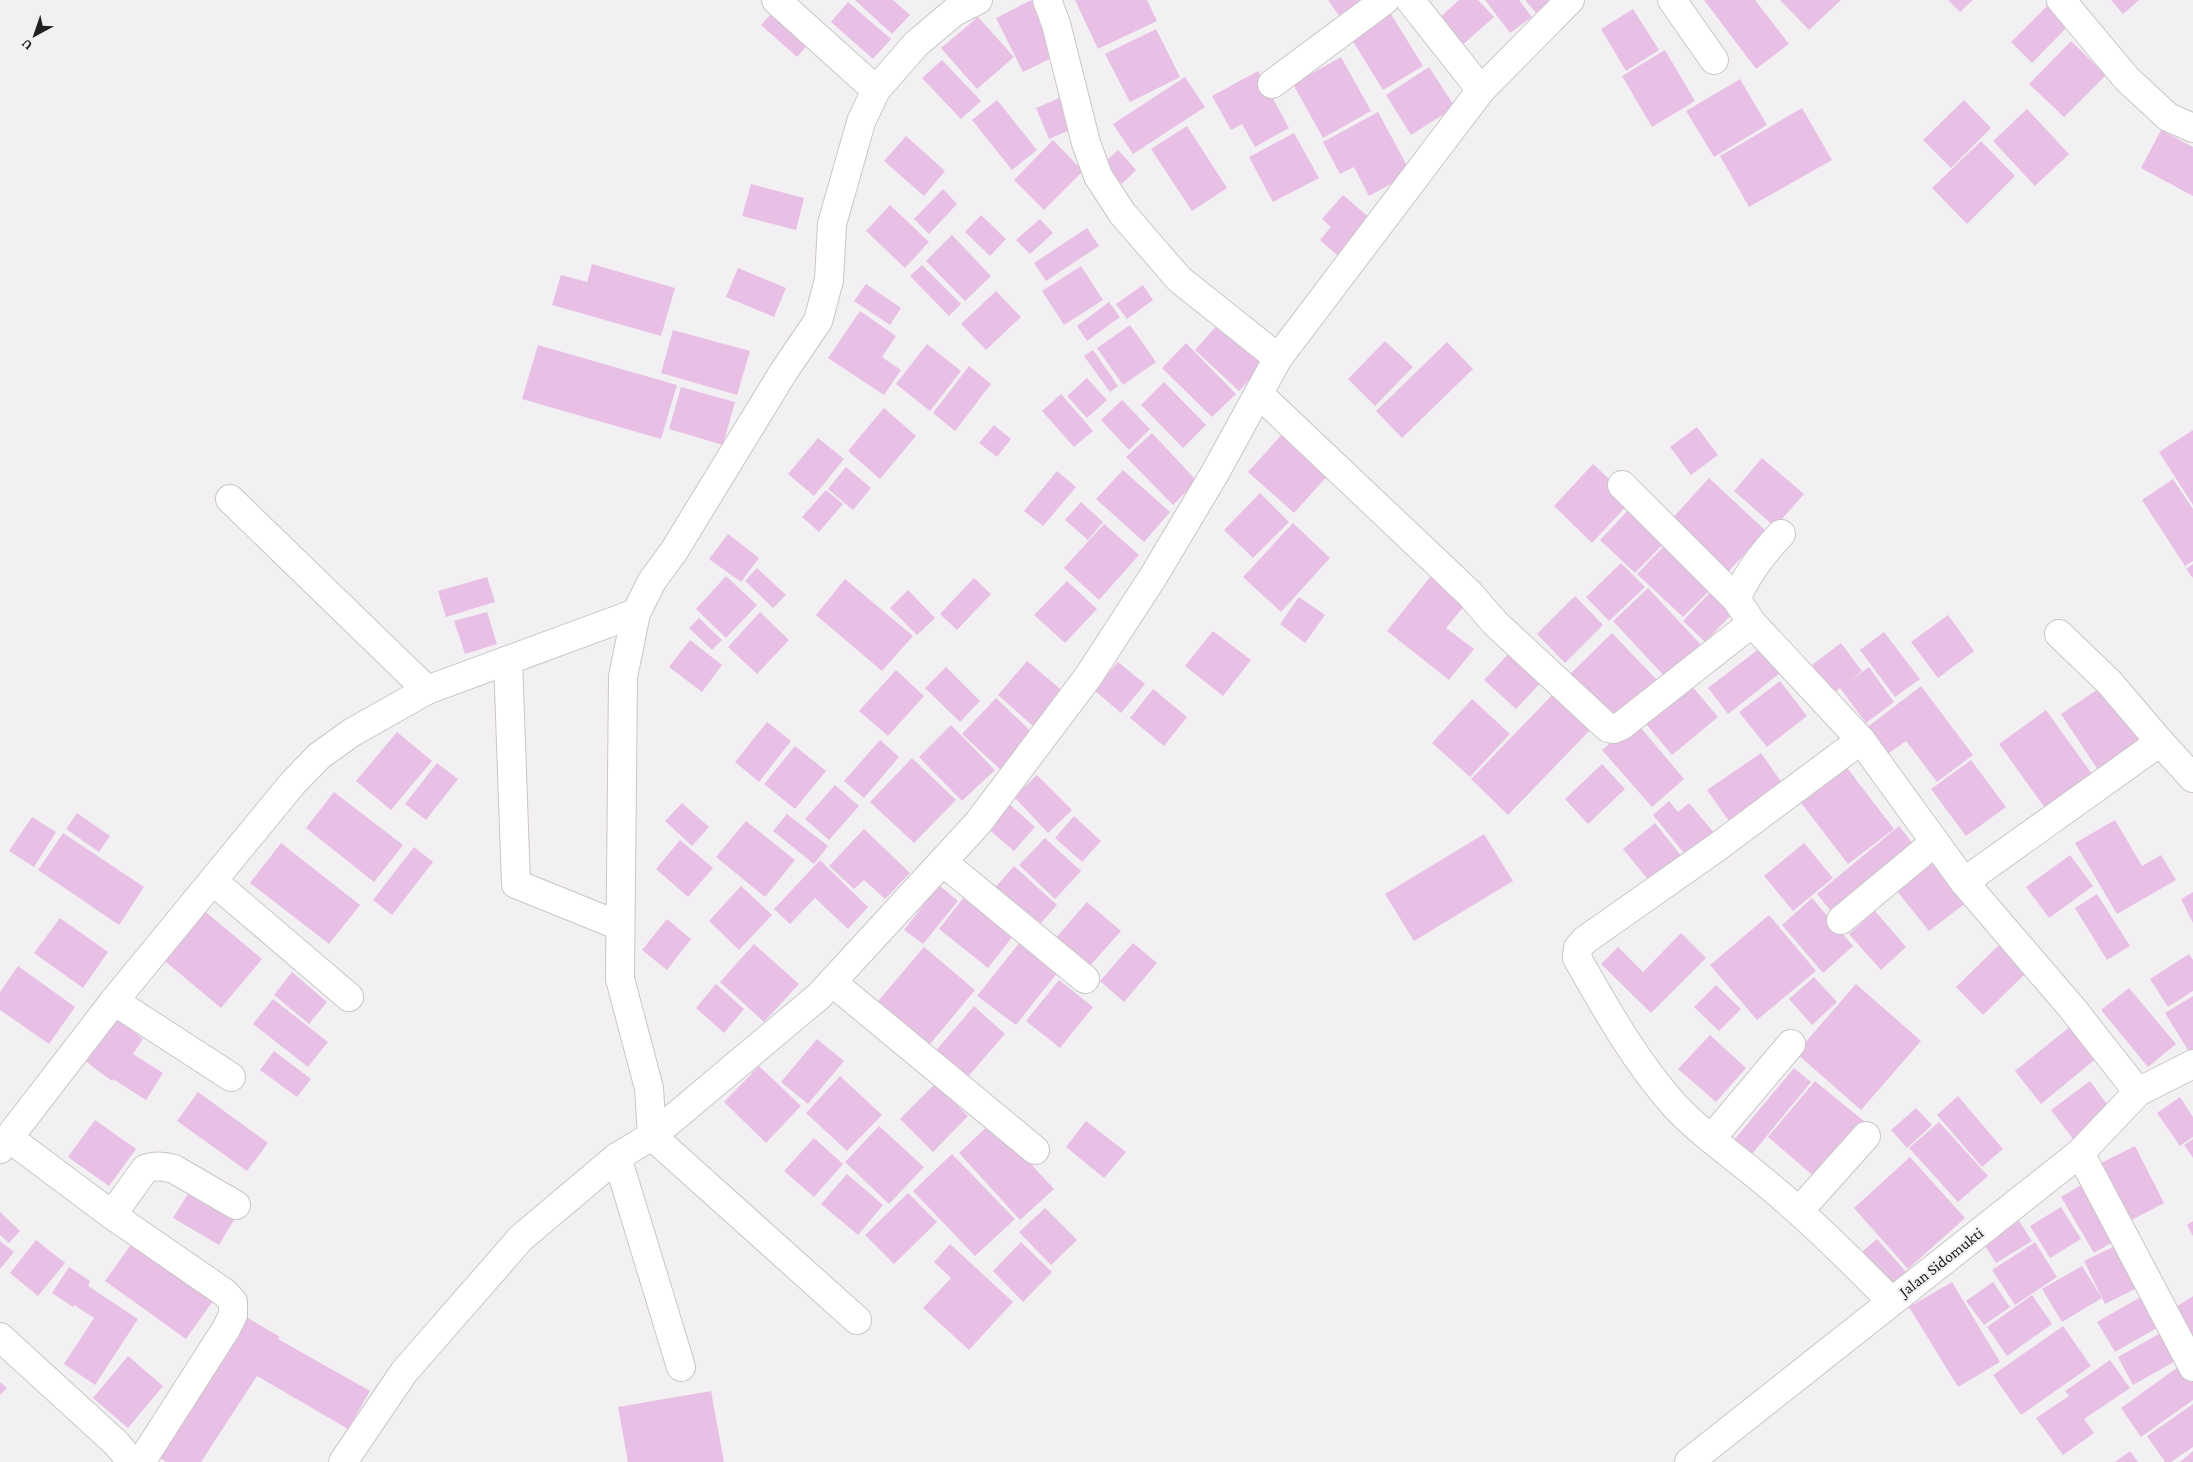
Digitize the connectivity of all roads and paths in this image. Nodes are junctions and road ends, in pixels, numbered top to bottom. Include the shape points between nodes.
1 (776, 0) edge
2 (978, 0) edge
3 (1047, 0) edge
4 (1385, 0) edge
5 (1410, 0) edge
6 (1570, 0) edge
7 (1672, 0) edge
8 (2061, 0) edge
9 (1714, 60) dead end
10 (1272, 84) dead end
11 (876, 90) junction
12 (1481, 90) junction
13 (2193, 128) edge
14 (1278, 358) junction
15 (1259, 394) junction
16 (1622, 484) dead end
17 (230, 499) dead end
18 (1781, 534) dead end
19 (1736, 599) junction
20 (636, 613) junction
21 (1752, 623) junction
22 (2059, 634) dead end
23 (508, 660) junction
24 (426, 690) junction
25 (1861, 740) junction
26 (2160, 742) junction
27 (2193, 778) edge
28 (1935, 842) junction
29 (943, 862) junction
30 (212, 881) junction
31 (1964, 882) junction
32 (1841, 920) dead end
33 (620, 926) junction
34 (1086, 979) dead end
35 (832, 982) junction
36 (348, 997) dead end
37 (114, 1001) junction
38 (1791, 1044) dead end
39 (2193, 1064) edge
40 (231, 1077) dead end
41 (2138, 1092) junction
42 (652, 1136) junction
43 (1866, 1136) dead end
44 (1711, 1139) junction
45 (5, 1144) edge
46 (1035, 1150) dead end
47 (2080, 1153) junction
48 (617, 1157) junction
49 (236, 1205) dead end
50 (1799, 1211) junction
51 (112, 1214) junction
52 (1891, 1301) junction
53 (857, 1320) dead end
54 (0, 1336) edge
55 (681, 1367) dead end
56 (2193, 1367) edge
57 (132, 1462) edge
58 (141, 1462) edge
59 (343, 1462) edge
60 (1689, 1462) edge

1 - 11 street
2 - 11 street via 954,12 916,44
3 - 14 street via 1098,176 1122,213 1179,278
4 - 10 street
5 - 12 street
6 - 12 street
7 - 9 street
8 - 13 street via 2127,79 2168,117
11 - 20 street via 861,122 832,224 829,280 818,321 652,581
12 - 14 street
14 - 15 street
15 - 21 street via 1470,594 1494,623 1608,728 1622,726
15 - 29 street via 1153,577 1088,677 978,823
16 - 19 street
17 - 24 street
18 - 19 street via 1761,554
19 - 21 street
20 - 23 street
20 - 33 street via 623,676
21 - 25 street
22 - 26 street via 2106,679
23 - 24 street
23 - 33 street via 516,884
24 - 30 street via 351,733 319,756
25 - 28 street
25 - 44 street via 1578,948 1577,958 1648,1072 1676,1106
26 - 27 street
26 - 31 street
28 - 31 street
28 - 32 street
29 - 34 street
29 - 35 street
30 - 36 street
30 - 37 street
31 - 41 street via 2072,1008
33 - 42 street via 620,979 650,1088
35 - 42 street
35 - 46 street
37 - 40 street
37 - 45 street
38 - 44 street
39 - 41 street, Jalan Sidomukti
41 - 47 street, Jalan Sidomukti
42 - 48 street
42 - 53 street
43 - 50 street
44 - 50 street
45 - 51 street
47 - 52 street, Jalan Sidomukti
47 - 56 street
48 - 55 street
48 - 59 street via 521,1238 404,1372
49 - 51 street via 174,1169 154,1166 145,1169
50 - 52 street
51 - 58 street via 225,1293 233,1302 233,1315 226,1328
52 - 60 street, Jalan Sidomukti
54 - 57 street via 116,1443

